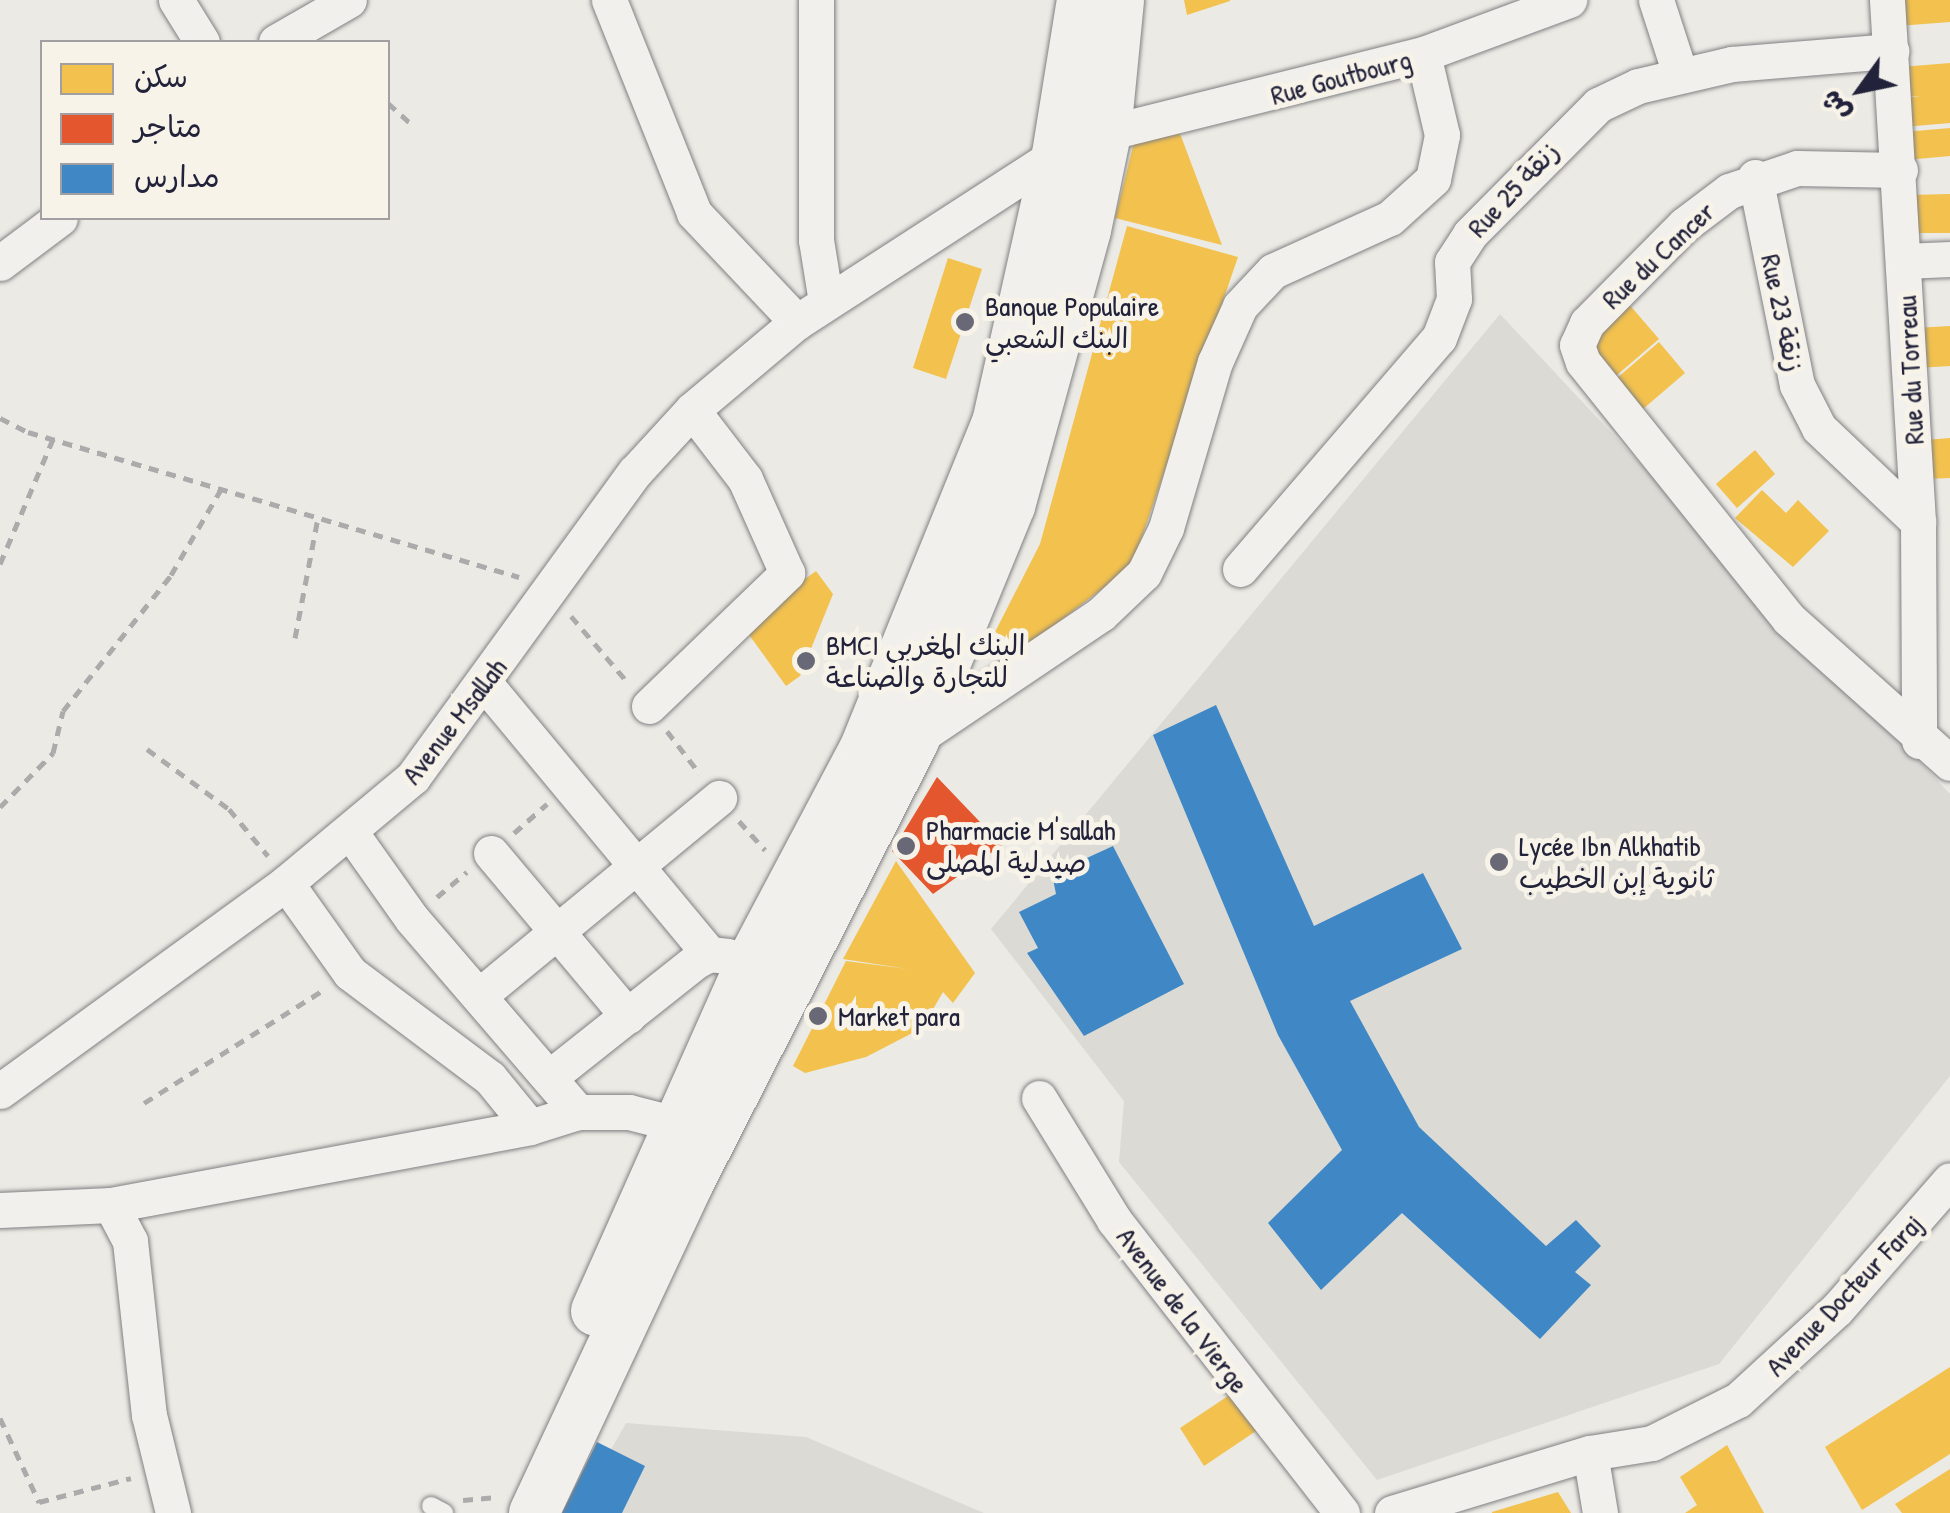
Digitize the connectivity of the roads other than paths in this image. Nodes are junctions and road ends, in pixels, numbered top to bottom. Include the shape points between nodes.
1 (176, 0) edge
2 (350, 0) edge
3 (609, 0) edge
4 (816, 0) edge
5 (1082, 0) edge
6 (1120, 0) edge
7 (1569, 0) edge
8 (1656, 0) edge
9 (1887, 0) edge
10 (201, 40) edge
11 (280, 40) edge
12 (1891, 52) junction
13 (1424, 54) junction
14 (1680, 74) junction
15 (1106, 133) junction
16 (1057, 154) junction
17 (1900, 170) junction
18 (1755, 177) junction
19 (57, 220) edge
20 (1950, 259) edge
21 (1904, 261) junction
22 (0, 263) edge
23 (826, 302) junction
24 (797, 322) junction
25 (692, 410) junction
26 (1918, 522) junction
27 (1240, 569) dead end
28 (486, 685) junction
29 (648, 706) road end
30 (914, 740) junction
31 (1920, 741) junction
32 (1950, 763) edge
33 (719, 798) road end
34 (351, 833) junction
35 (490, 853) dead end
36 (636, 866) junction
37 (286, 883) junction
38 (558, 931) junction
39 (730, 959) junction
40 (480, 995) junction
41 (628, 1016) junction
42 (551, 1076) junction
43 (0, 1092) edge
44 (1039, 1098) dead end
45 (578, 1112) junction
46 (676, 1124) junction
47 (530, 1127) junction
48 (1950, 1180) edge
49 (111, 1205) junction
50 (0, 1210) edge
51 (1590, 1453) junction
52 (478, 1507) edge
53 (173, 1513) edge
54 (1342, 1513) edge
55 (1392, 1513) edge
56 (1600, 1513) edge

1 - 10 street
2 - 11 street
3 - 24 street via 694,213
4 - 23 street via 816,240
5 - 16 main road
6 - 15 main road
7 - 13 street, Rue Goutbourg
8 - 14 street
9 - 12 street, Rue du Torreau
12 - 14 street, Rue 25 زنقة
12 - 17 street, Rue du Torreau
13 - 15 street, Rue Goutbourg
13 - 30 street via 1442,135 1433,179 1390,218 1272,271 1240,306 1215,362 1166,528 1144,573 1101,614
14 - 27 street, Rue 25 زنقة via 1598,105 1470,234 1452,262 1454,299 1439,338
15 - 30 main road via 1010,506
16 - 23 street
16 - 39 main road via 998,423 864,750 794,882
17 - 18 street, Rue du Cancer via 1797,168
17 - 21 street, Rue du Torreau
18 - 26 street, Rue 23 زنقة via 1797,385 1818,428
18 - 31 street, Rue du Cancer via 1684,226 1586,323 1577,345 1589,370 1789,620
19 - 22 street
20 - 21 street
21 - 26 street, Rue du Torreau
23 - 24 street
24 - 25 street, Avenue Msallah
25 - 28 street, Avenue Msallah via 636,472
25 - 29 street via 745,479 787,573
26 - 31 street, Rue du Torreau
28 - 34 street, Avenue Msallah via 422,767
28 - 36 street
30 - 52 main road via 689,1182
31 - 32 street
33 - 36 street
34 - 37 street, Avenue Msallah
34 - 40 street via 412,918
35 - 38 street
36 - 38 street
36 - 39 street
37 - 43 street, Avenue Msallah
37 - 47 street via 350,973 490,1078
38 - 40 street
38 - 41 street
39 - 41 street
39 - 46 main road
40 - 42 street
41 - 42 street
42 - 45 street
44 - 54 street, Avenue de la Vierge via 1114,1220
45 - 46 street via 630,1112
45 - 47 street
46 - 52 main road via 590,1325
47 - 49 street
48 - 51 street, Avenue Docteur Faraj via 1837,1309 1738,1400 1652,1443
49 - 50 street
49 - 53 street via 130,1241 158,1470
51 - 55 street, Avenue Docteur Faraj
51 - 56 street

